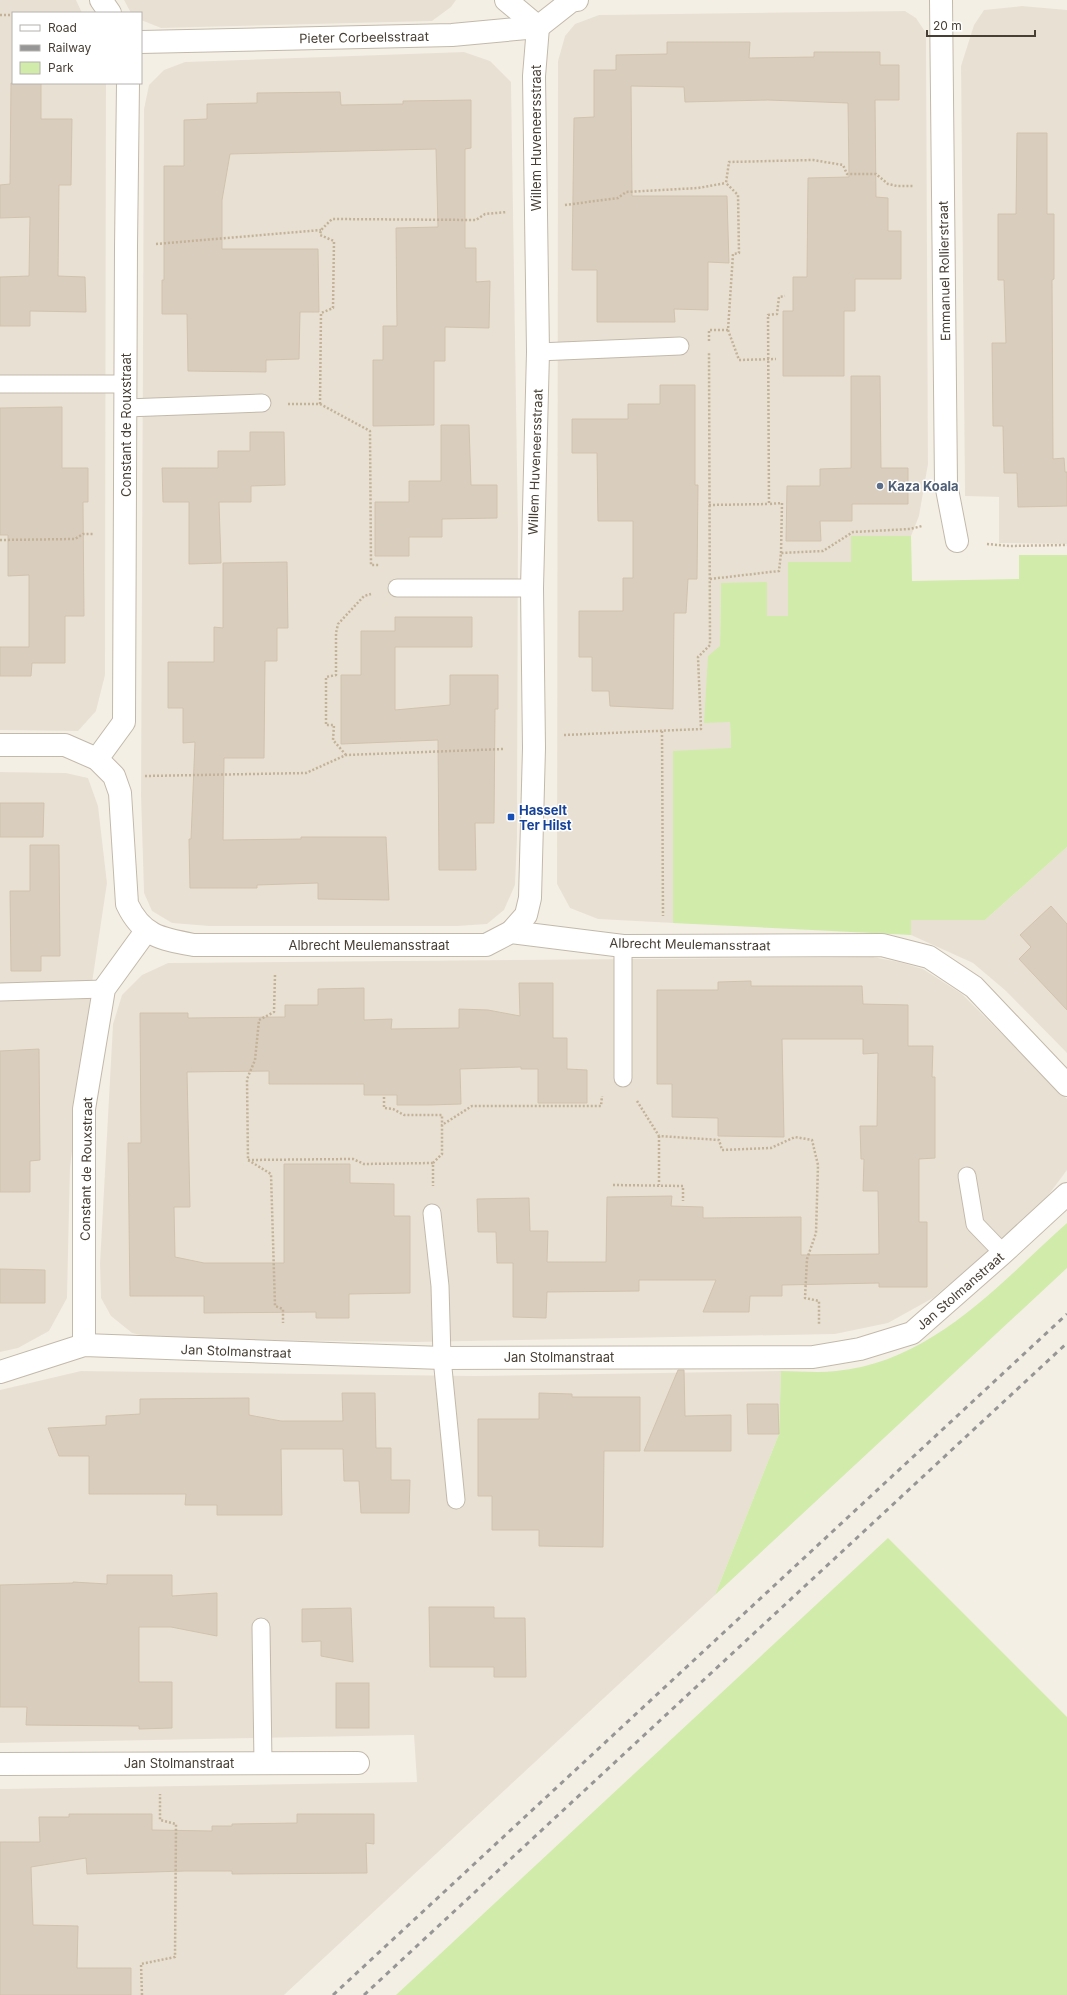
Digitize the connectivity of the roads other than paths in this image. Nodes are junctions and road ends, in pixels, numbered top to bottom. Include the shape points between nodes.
1 (101, 0) edge
2 (506, 0) edge
3 (577, 0) edge
4 (941, 0) edge
5 (109, 12) edge
6 (538, 27) junction
7 (142, 42) edge
8 (128, 84) edge
9 (680, 346) dead end
10 (538, 352) junction
11 (0, 384) edge
12 (126, 384) junction
13 (262, 403) road end
14 (126, 408) junction
15 (957, 541) road end
16 (532, 588) junction
17 (390, 590) road end
18 (0, 745) edge
19 (97, 759) junction
20 (146, 931) junction
21 (511, 932) junction
22 (623, 946) junction
23 (104, 989) junction
24 (0, 992) edge
25 (622, 1078) road end
26 (1067, 1084) edge
27 (967, 1176) dead end
28 (1067, 1194) edge
29 (432, 1213) road end
30 (1003, 1253) junction
31 (84, 1345) junction
32 (442, 1358) junction
33 (0, 1372) edge
34 (456, 1500) dead end
35 (262, 1627) dead end
36 (263, 1763) junction
37 (358, 1763) dead end
38 (0, 1764) edge

1 - 5 street
2 - 6 street
3 - 6 street via 571,1
4 - 15 street, Emmanuel Rollierstraat via 946,484
6 - 7 street, Pieter Corbeelsstraat via 452,35
6 - 10 street, Willem Huveneersstraat via 534,76
8 - 12 street, Constant de Rouxstraat
9 - 10 lane
10 - 16 street, Willem Huveneersstraat
11 - 12 lane
12 - 14 street, Constant de Rouxstraat
13 - 14 lane
14 - 19 street, Constant de Rouxstraat via 124,722
16 - 17 lane
16 - 21 street, Willem Huveneersstraat via 534,742 530,898 526,915
18 - 19 street via 65,745
19 - 20 street via 114,776 120,793 127,904 134,918
20 - 21 street, Albrecht Meulemansstraat via 167,940 194,945 486,945
20 - 23 street, Constant de Rouxstraat
21 - 22 street, Albrecht Meulemansstraat
22 - 25 lane
22 - 26 street, Albrecht Meulemansstraat via 882,944 929,957 974,987
23 - 24 lane
23 - 31 street, Constant de Rouxstraat via 84,1109
27 - 30 lane via 975,1224
28 - 30 street, Jan Stolmanstraat
29 - 32 lane via 440,1286
30 - 32 street, Jan Stolmanstraat via 912,1333 860,1349 820,1356
31 - 32 street, Jan Stolmanstraat
31 - 33 street, Jan Stolmanstraat
32 - 34 lane
35 - 36 lane
36 - 37 street, Jan Stolmanstraat
36 - 38 street, Jan Stolmanstraat

